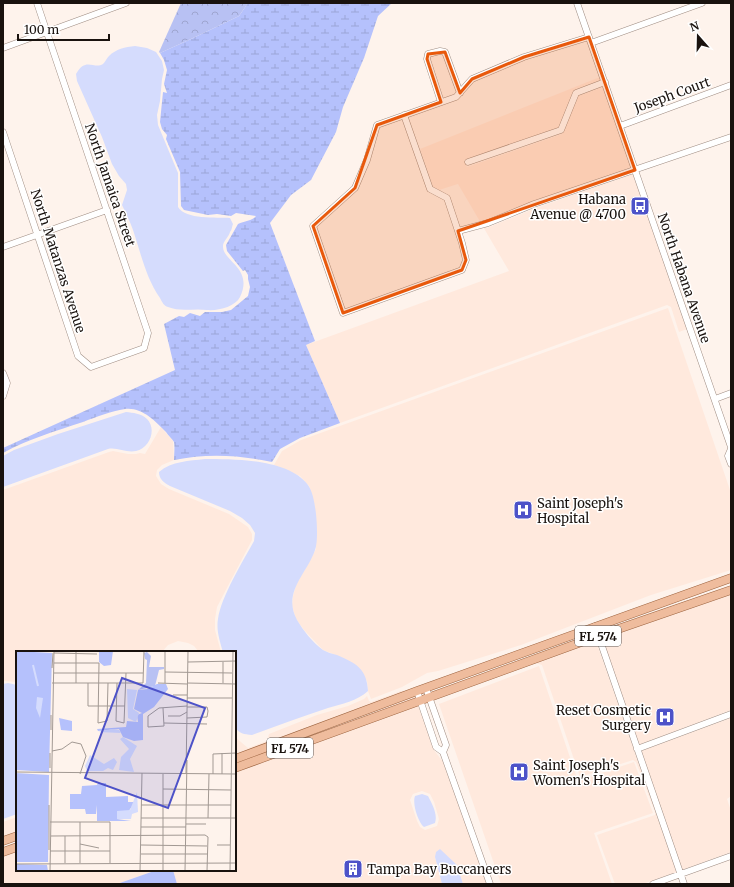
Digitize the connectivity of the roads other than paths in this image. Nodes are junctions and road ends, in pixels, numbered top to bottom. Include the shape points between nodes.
1 (37, 3) edge
2 (126, 3) edge
3 (577, 3) edge
4 (702, 3) edge
5 (47, 32) junction
6 (590, 40) junction
7 (3, 48) edge
8 (605, 82) junction
9 (731, 84) edge
10 (460, 93) junction
11 (441, 102) junction
12 (404, 116) junction
13 (620, 126) junction
14 (3, 132) edge
15 (731, 137) edge
16 (468, 162) dead end
17 (635, 170) junction
18 (107, 210) junction
19 (458, 232) junction
20 (38, 234) junction
21 (3, 246) edge
22 (117, 358) joint
23 (3, 373) edge
24 (731, 393) edge
25 (3, 396) edge
26 (715, 399) junction
27 (731, 448) edge
28 (731, 464) edge
29 (731, 578) edge
30 (731, 590) edge
31 (595, 626) junction
32 (598, 636) junction
33 (426, 688) junction
34 (417, 691) junction
35 (430, 697) junction
36 (420, 700) junction
37 (731, 714) edge
38 (637, 749) junction
39 (443, 752) junction
40 (236, 759) edge
41 (236, 768) edge
42 (16, 836) edge
43 (3, 841) edge
44 (16, 847) edge
45 (3, 852) edge
46 (731, 856) edge
47 (681, 874) junction
48 (490, 884) edge
49 (654, 884) edge
50 (684, 884) edge

1 - 5 street, North Jamaica Street
2 - 5 street
3 - 6 street, North Habana Avenue
4 - 6 street
5 - 7 street
5 - 18 street, North Jamaica Street
6 - 8 street, North Habana Avenue
6 - 10 street via 524,57 472,79
8 - 13 street, North Habana Avenue
8 - 16 street via 576,93 561,130
9 - 13 street, Joseph Court
10 - 11 street
10 - 11 street via 445,52 428,54 427,59
11 - 12 street
12 - 19 street via 430,189 447,198
12 - 19 street via 377,125 367,160 354,188 313,226 343,313 462,270 466,260
13 - 17 street, North Habana Avenue
14 - 20 street, North Matanzas Avenue
15 - 17 street
17 - 19 street
17 - 26 street, North Habana Avenue
18 - 20 street
18 - 22 street, North Jamaica Street via 148,333 144,348
20 - 21 street
20 - 22 street, North Matanzas Avenue via 78,356 92,367
23 - 25 street via 7,383
24 - 26 street
26 - 27 street, North Habana Avenue
27 - 28 street, North Habana Avenue via 728,456
29 - 31 main road, FL 574
30 - 32 main road, FL 574
31 - 32 street
31 - 33 main road, FL 574
32 - 35 main road, FL 574
32 - 38 street
33 - 34 main road, FL 574
33 - 35 street
34 - 36 street
34 - 40 main road, FL 574
35 - 36 main road, FL 574
35 - 39 street via 446,746
36 - 39 street via 436,747
36 - 41 main road, FL 574
37 - 38 street
38 - 47 street
39 - 48 street
42 - 43 main road
44 - 45 main road
46 - 47 street
47 - 49 street
47 - 50 street

